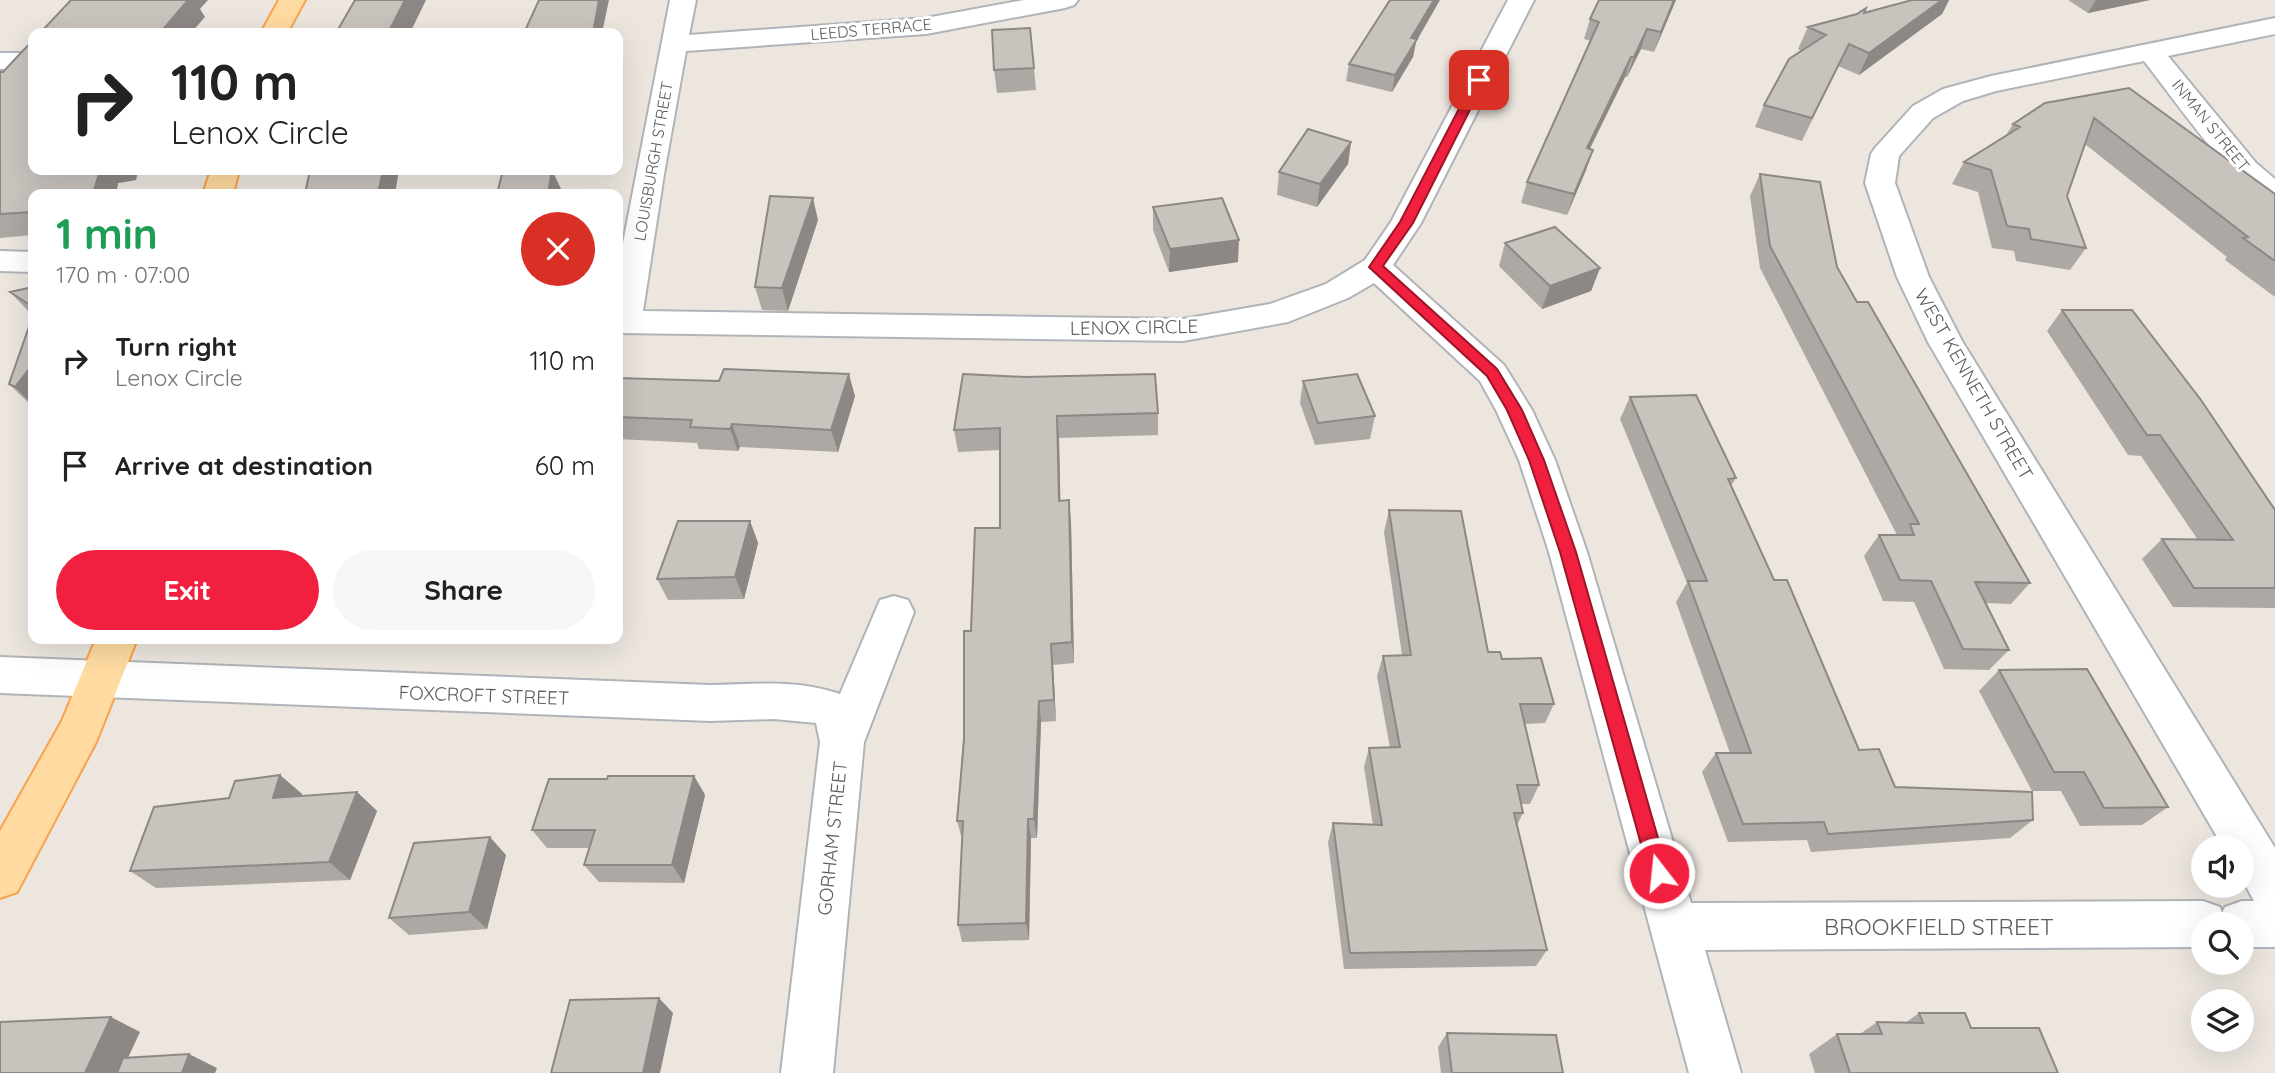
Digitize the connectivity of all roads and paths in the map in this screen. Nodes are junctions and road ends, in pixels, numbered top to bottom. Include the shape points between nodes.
1 (292, 0) edge
2 (683, 0) edge
3 (1065, 0) edge
4 (1521, 0) edge
5 (2275, 26) edge
6 (277, 28) edge
7 (675, 44) junction
8 (2151, 51) junction
9 (0, 61) edge
10 (28, 61) edge
11 (2275, 194) edge
12 (0, 261) edge
13 (28, 262) edge
14 (1376, 267) junction
15 (623, 311) edge
16 (623, 322) edge
17 (894, 612) dead end
18 (114, 644) edge
19 (0, 675) edge
20 (101, 680) junction
21 (842, 742) junction
22 (0, 876) edge
23 (2275, 891) edge
24 (2191, 924) edge
25 (2254, 924) edge
26 (2275, 924) edge
27 (1674, 927) junction
28 (807, 1073) edge
29 (1715, 1073) edge

1 - 6 main road
2 - 7 street, LOUISBURGH STREET
3 - 7 street, LEEDS TERRACE via 926,26
4 - 14 street, LENOX CIRCLE via 1406,223
5 - 8 street, WEST KENNETH STREET
7 - 15 street, LOUISBURGH STREET
8 - 11 street, INMAN STREET via 2246,169
8 - 23 street, WEST KENNETH STREET via 1952,95 1923,113 1897,139 1885,154 1880,183 1913,277 1945,342
9 - 10 street
12 - 13 street
14 - 16 street, LENOX CIRCLE via 1337,291 1276,314 1183,330
14 - 27 street via 1492,373 1514,410 1568,552
17 - 21 street, GORHAM STREET
18 - 20 main road
19 - 20 street
20 - 21 street, FOXCROFT STREET via 710,703 793,702 835,711
20 - 22 main road via 80,729
21 - 28 street, GORHAM STREET
24 - 27 street, BROOKFIELD STREET
25 - 26 street
27 - 29 street

